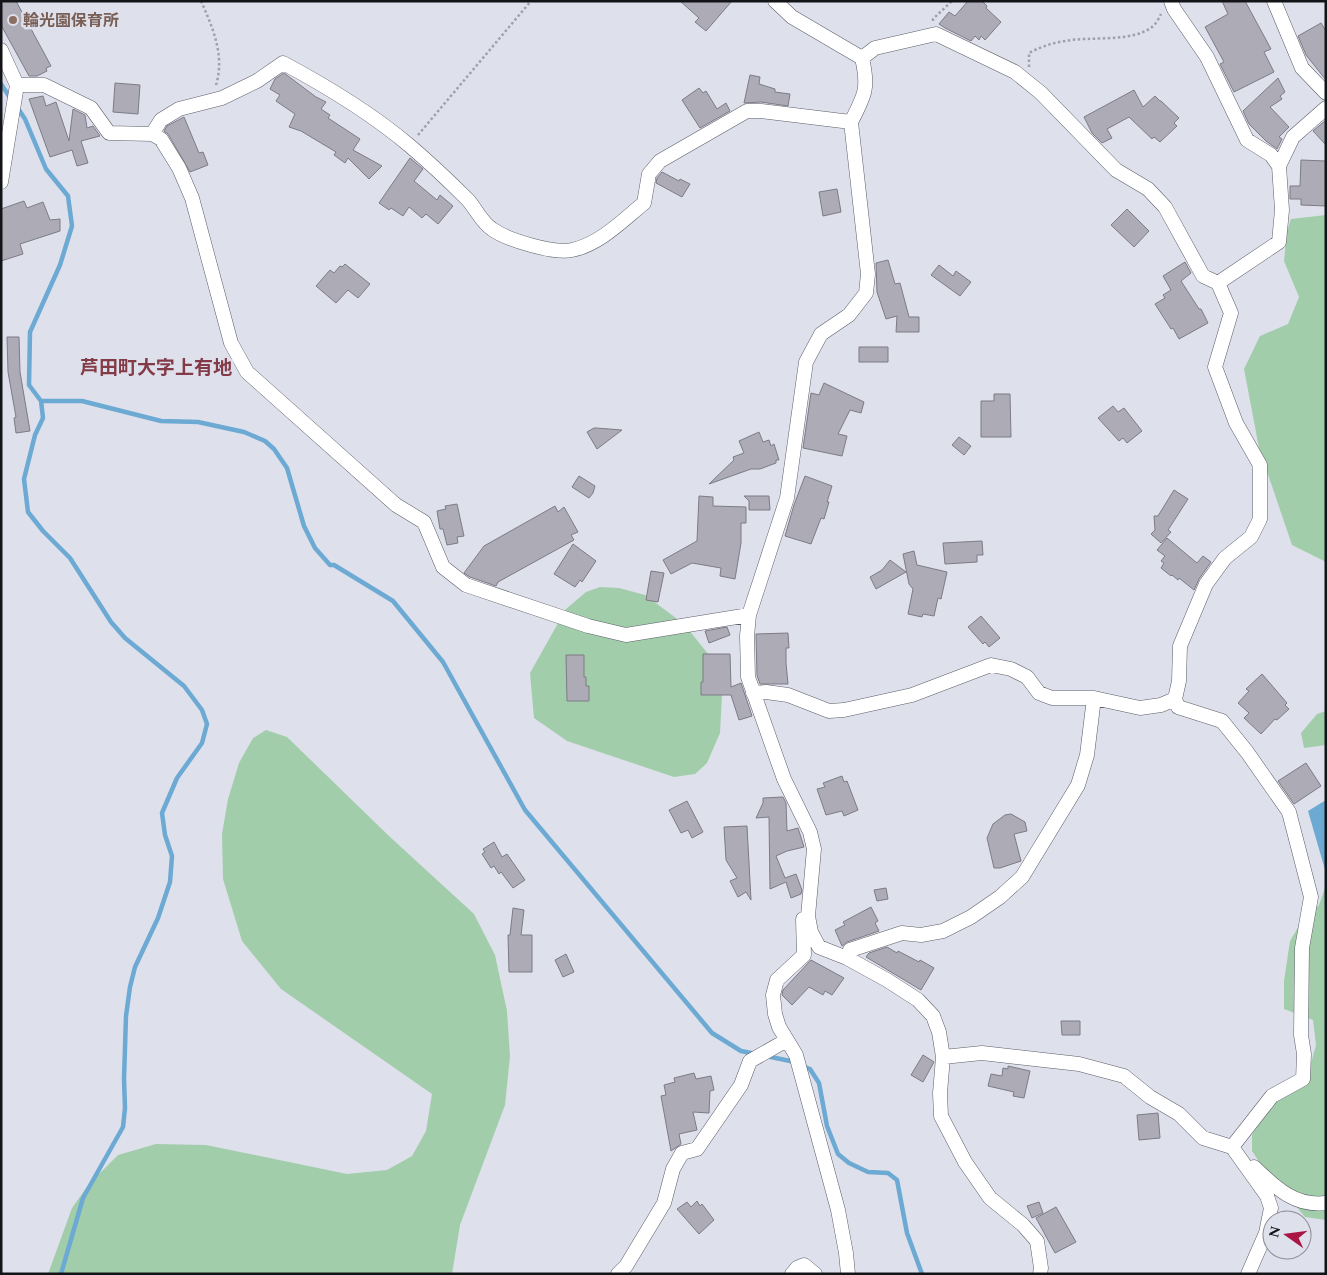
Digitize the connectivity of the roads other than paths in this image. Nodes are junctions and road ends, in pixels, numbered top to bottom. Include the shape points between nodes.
1 (775, 1) edge
2 (1274, 1) edge
3 (1167, 7) edge
4 (1, 50) edge
5 (862, 58) junction
6 (17, 85) junction
7 (1326, 93) edge
8 (1326, 108) edge
9 (851, 122) junction
10 (152, 134) junction
11 (1279, 166) junction
12 (1, 182) edge
13 (1218, 283) junction
14 (749, 615) junction
15 (753, 693) junction
16 (1094, 698) junction
17 (1175, 699) junction
18 (808, 916) junction
19 (847, 958) junction
20 (787, 1040) junction
21 (943, 1057) junction
22 (1236, 1153) junction
23 (1326, 1203) edge
24 (618, 1274) edge
25 (792, 1274) edge
26 (815, 1274) edge
27 (848, 1274) edge
28 (1040, 1274) edge
29 (1248, 1274) edge

1 - 5 street via 792,17
2 - 7 street via 1302,68
3 - 11 street via 1174,9 1208,57 1248,140 1271,155
4 - 6 street
5 - 9 street via 867,79 862,101
5 - 13 street via 875,48 936,34 1015,72 1116,170 1148,189 1160,201 1203,276
6 - 10 street via 44,86 91,108 109,133
6 - 12 street
8 - 11 street via 1293,137
9 - 10 street via 747,111 660,161 649,174 644,203 596,241 566,251 521,243 491,229 468,201 409,146 342,96 284,63 222,98 179,109 161,120
9 - 14 street via 868,274 866,293 849,315 821,334 806,362 787,498
10 - 14 street via 161,138 192,198 231,344 247,372 396,505 424,522 443,567 466,585 588,626 626,635
11 - 13 street via 1282,210 1279,242
13 - 17 street via 1231,313 1216,367 1236,424 1260,465 1260,519 1251,537 1225,558 1206,584 1180,646
14 - 15 street via 748,676
15 - 16 street via 788,695 829,711 844,710 912,695 991,665 1011,669 1026,677 1039,692 1052,698
15 - 18 street via 784,779 810,832 814,849
16 - 17 street via 1140,708
16 - 19 street via 1087,755 1078,785 1022,877 971,917 942,931 902,933 850,950
17 - 22 street via 1178,707 1222,721 1289,812 1311,897 1302,948 1303,1079 1272,1096
18 - 19 street via 819,948
18 - 20 street via 804,916 804,955 777,980 773,995 779,1027
19 - 21 street via 918,1000 933,1016 940,1032
20 - 24 street via 750,1061 741,1085 698,1149 682,1153 673,1169 664,1203
20 - 27 street via 796,1054 838,1210
21 - 22 street via 982,1053 1079,1064 1124,1076 1179,1114 1203,1138
21 - 28 street via 941,1116 965,1162 990,1198 1024,1225 1037,1241 1042,1268
22 - 23 street via 1281,1192 1302,1201
22 - 29 street via 1267,1196 1271,1208 1266,1233
25 - 26 street via 804,1265

